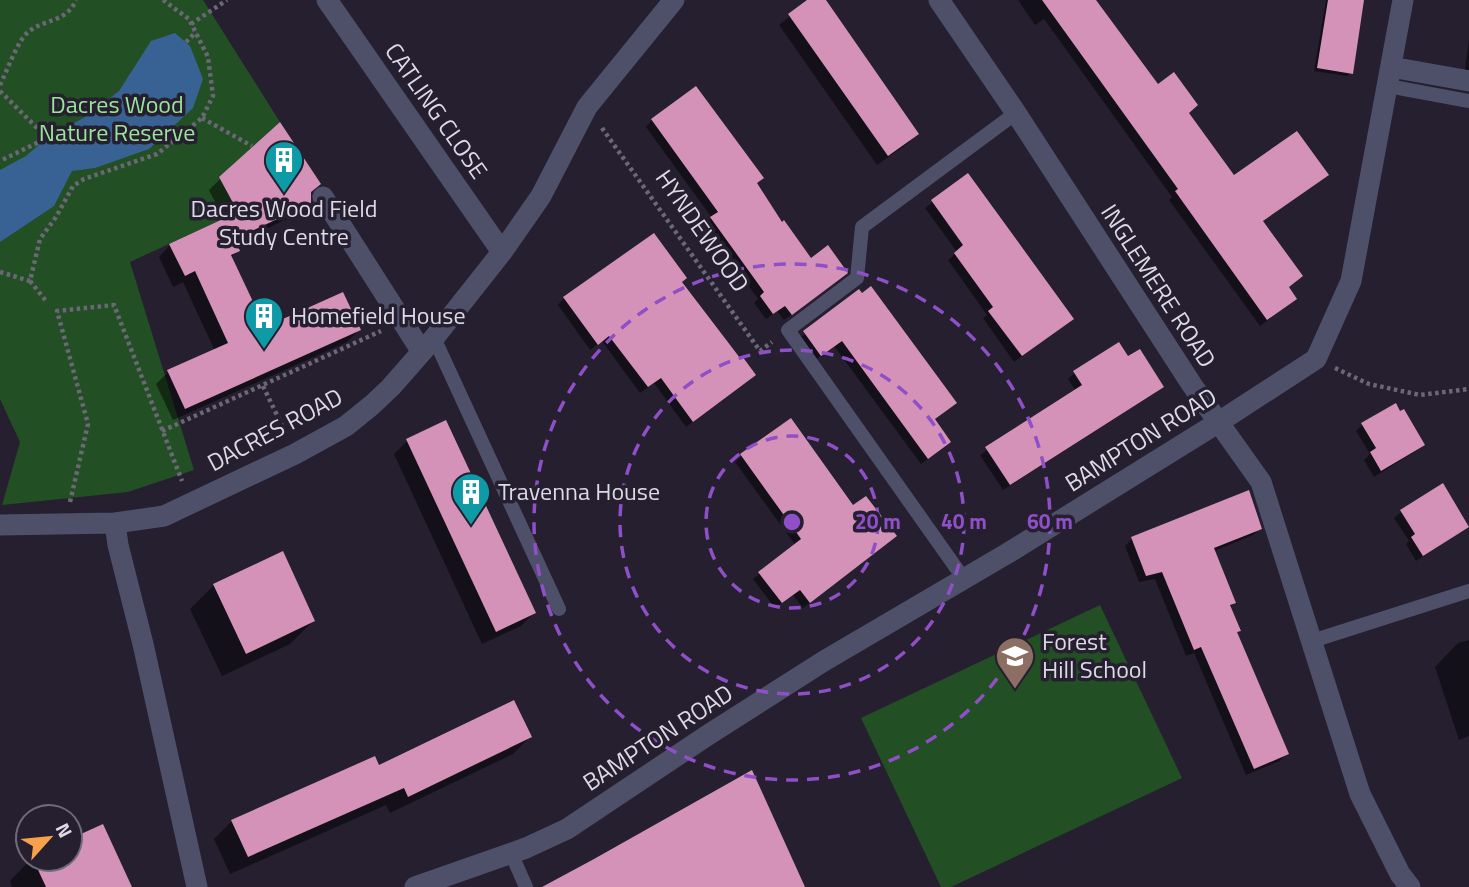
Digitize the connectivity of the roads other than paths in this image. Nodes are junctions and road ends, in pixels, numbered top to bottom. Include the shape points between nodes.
1 (327, 0) edge
2 (674, 0) edge
3 (939, 0) edge
4 (1403, 0) edge
5 (1390, 77) junction
6 (1469, 81) edge
7 (1469, 101) edge
8 (1016, 113) junction
9 (323, 197) dead end
10 (502, 252) junction
11 (428, 345) junction
12 (1219, 422) junction
13 (115, 523) junction
14 (0, 526) edge
15 (964, 579) junction
16 (1469, 591) edge
17 (559, 609) dead end
18 (1312, 641) junction
19 (512, 853) junction
20 (197, 887) edge
21 (415, 887) edge
22 (526, 887) edge
23 (1410, 887) edge

1 - 10 street, CATLING CLOSE
2 - 10 street, DACRES ROAD via 587,107 541,196
3 - 8 street, INGLEMERE ROAD
4 - 5 street
5 - 6 street
5 - 7 lane
5 - 12 street, BAMPTON ROAD via 1351,281 1316,359
8 - 12 street, INGLEMERE ROAD
8 - 15 lane via 862,227 857,278 789,330
9 - 11 street via 402,321
10 - 11 street, DACRES ROAD
11 - 13 street, DACRES ROAD via 346,426 164,516
11 - 17 lane
12 - 15 street, BAMPTON ROAD
12 - 18 street, INGLEMERE ROAD via 1261,482
13 - 14 street, DACRES ROAD
13 - 20 street
15 - 19 street, BAMPTON ROAD via 789,683 567,829
16 - 18 lane
18 - 23 street, INGLEMERE ROAD via 1360,794
19 - 21 street, BAMPTON ROAD
19 - 22 lane

